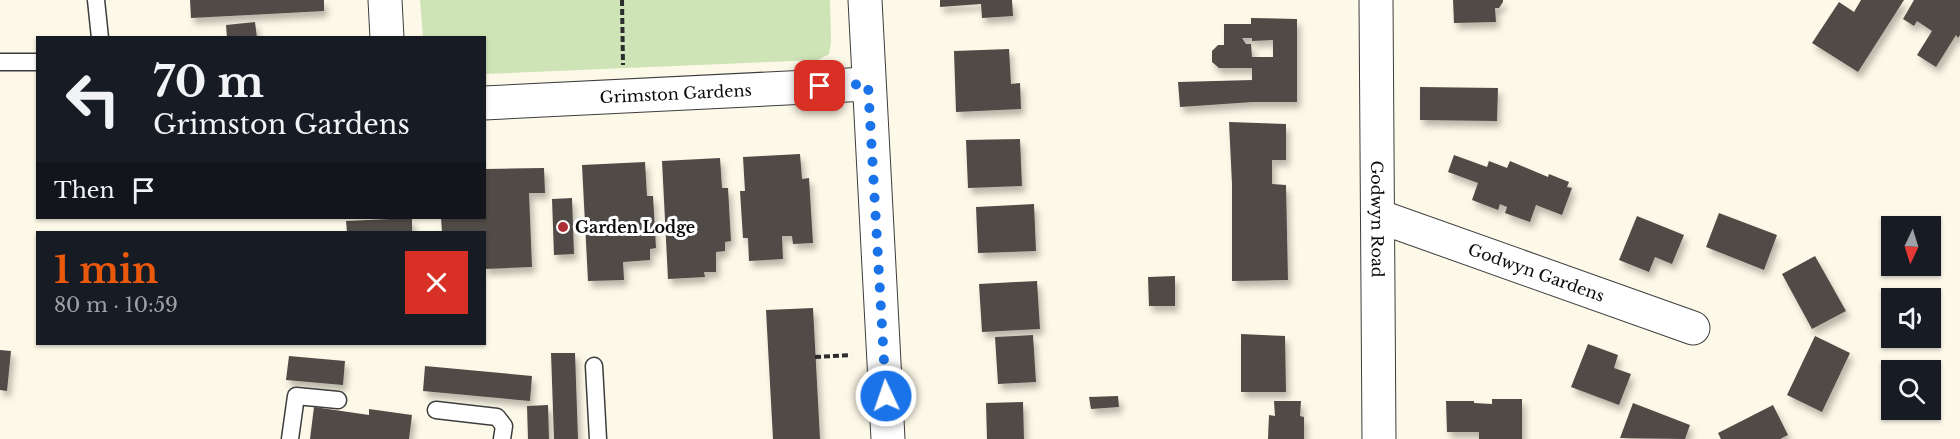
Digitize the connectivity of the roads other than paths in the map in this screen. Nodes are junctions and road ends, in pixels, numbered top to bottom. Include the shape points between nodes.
1 (96, 0) edge
2 (385, 0) edge
3 (865, 0) edge
4 (1376, 0) edge
5 (100, 36) edge
6 (387, 36) edge
7 (0, 62) edge
8 (36, 62) edge
9 (868, 84) junction
10 (486, 103) edge
11 (1378, 216) junction
12 (1693, 328) dead end
13 (594, 366) dead end
14 (338, 400) dead end
15 (436, 410) dead end
16 (290, 439) edge
17 (502, 439) edge
18 (598, 439) edge
19 (888, 439) edge
20 (1379, 439) edge

1 - 5 lane
2 - 6 street
3 - 9 street
4 - 11 street, Godwyn Road
7 - 8 lane
9 - 10 street, Grimston Gardens
9 - 19 street
11 - 12 street, Godwyn Gardens
11 - 20 street, Godwyn Road
13 - 18 lane
14 - 16 lane via 297,396
15 - 17 lane via 497,417 504,426

